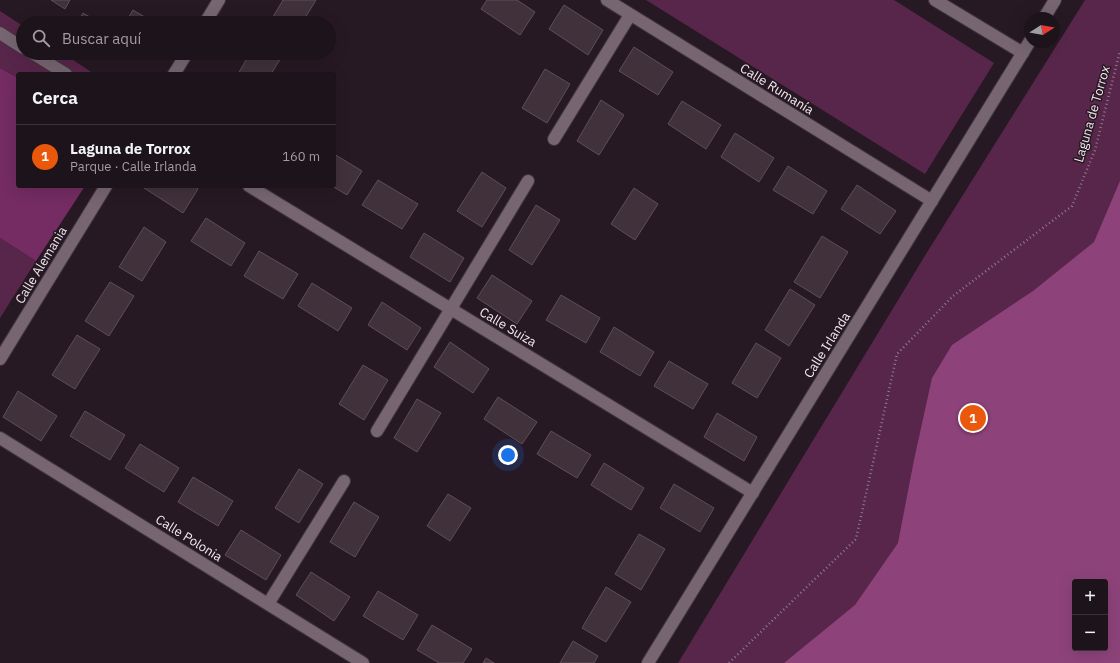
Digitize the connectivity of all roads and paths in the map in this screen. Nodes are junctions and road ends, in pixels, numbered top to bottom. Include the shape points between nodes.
1 (219, 0) edge
2 (607, 0) edge
3 (935, 0) edge
4 (1056, 0) edge
5 (1048, 12) edge
6 (630, 15) junction
7 (209, 16) edge
8 (0, 33) edge
9 (16, 43) edge
10 (1026, 48) edge
11 (1120, 51) edge
12 (1023, 54) junction
13 (43, 60) edge
14 (183, 60) edge
15 (63, 72) edge
16 (175, 72) edge
17 (554, 139) dead end
18 (528, 181) dead end
19 (105, 188) edge
20 (252, 188) edge
21 (932, 201) junction
22 (452, 309) junction
23 (0, 359) edge
24 (377, 431) dead end
25 (0, 438) edge
26 (344, 481) dead end
27 (753, 493) junction
28 (268, 604) junction
29 (363, 663) edge
30 (648, 663) edge
31 (729, 663) edge

1 - 7 street
2 - 6 street, Calle Rumanía
3 - 12 street
4 - 5 street
6 - 17 street
6 - 21 street, Calle Rumanía
8 - 9 street
10 - 12 street, Calle Irlanda
11 - 31 path, Laguna de Torrox via 1095,150 1072,206 953,296 897,354 856,539
12 - 21 street, Calle Irlanda
13 - 15 street
14 - 16 street
18 - 22 street
19 - 23 street, Calle Alemania
20 - 22 street, Calle Suiza
21 - 27 street, Calle Irlanda
22 - 24 street
22 - 27 street, Calle Suiza
25 - 28 street, Calle Polonia
26 - 28 street
27 - 30 street, Calle Irlanda
28 - 29 street, Calle Polonia

